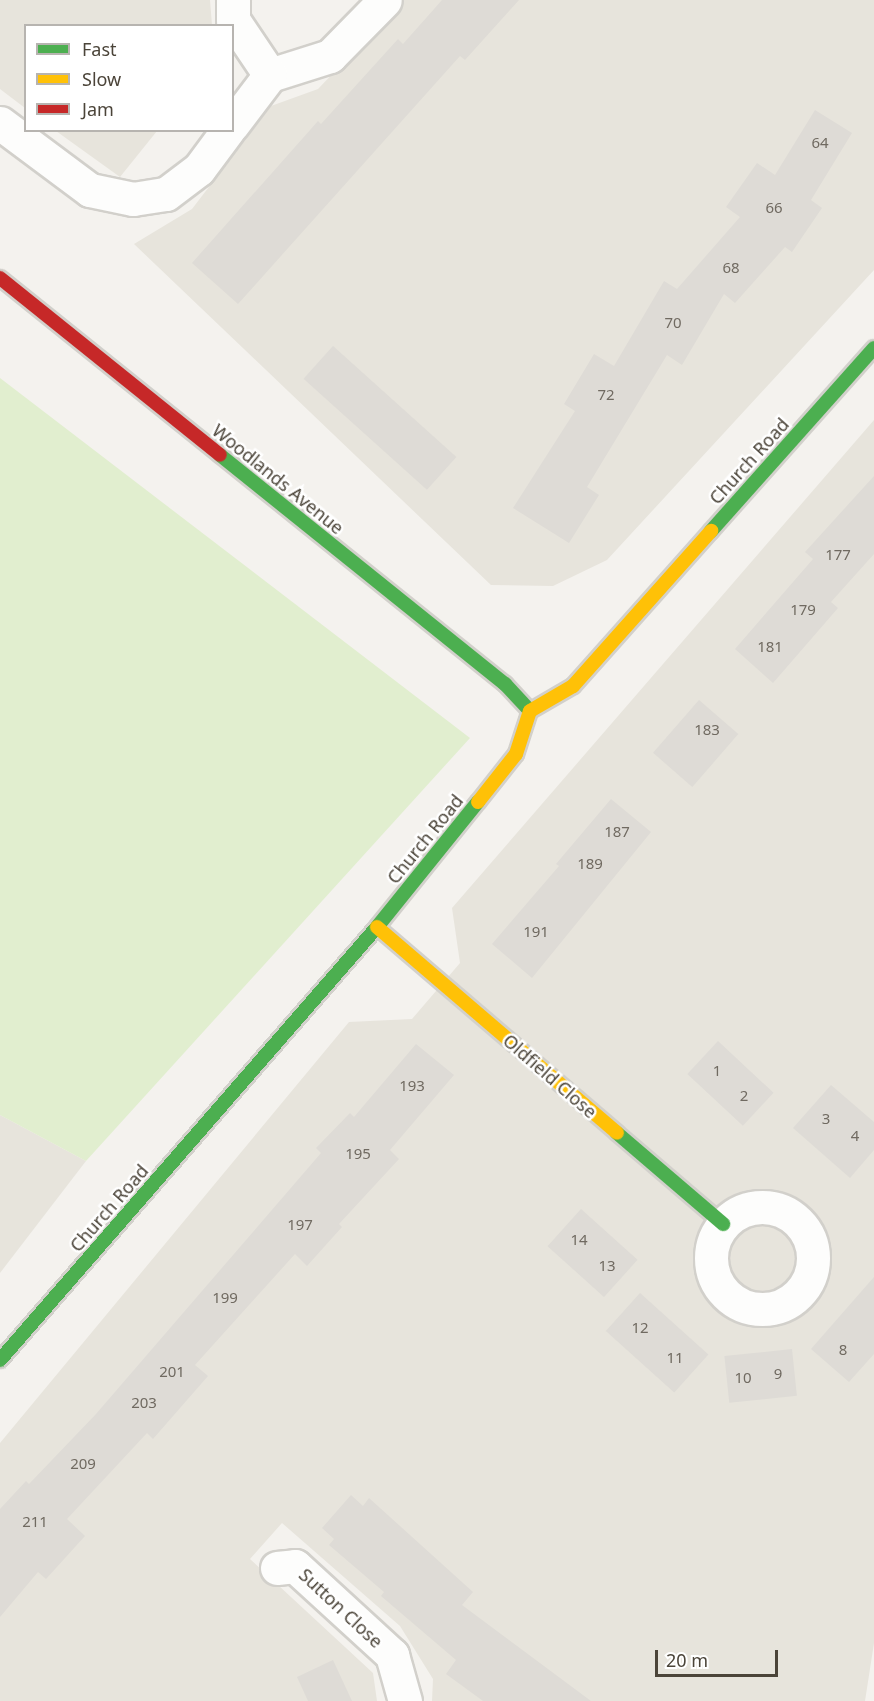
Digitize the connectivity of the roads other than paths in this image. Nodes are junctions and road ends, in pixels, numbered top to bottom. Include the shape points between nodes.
1 (233, 0) edge
2 (385, 0) edge
3 (270, 75) junction
4 (234, 122) edge
5 (0, 123) edge
6 (227, 132) edge
7 (0, 278) edge
8 (874, 348) edge
9 (530, 711) junction
10 (377, 927) junction
11 (723, 1224) dead end
12 (0, 1360) edge
13 (277, 1568) dead end
14 (405, 1701) edge

1 - 3 street via 233,20
2 - 3 street via 330,56
3 - 4 street
5 - 6 street via 90,190 133,199 166,194 199,170
7 - 9 main road, Woodlands Avenue via 505,684
8 - 9 main road, Church Road via 573,686
9 - 10 main road, Church Road via 516,754
10 - 11 main road, Oldfield Close
10 - 12 main road, Church Road
13 - 14 street, Sutton Close via 296,1566 392,1655

